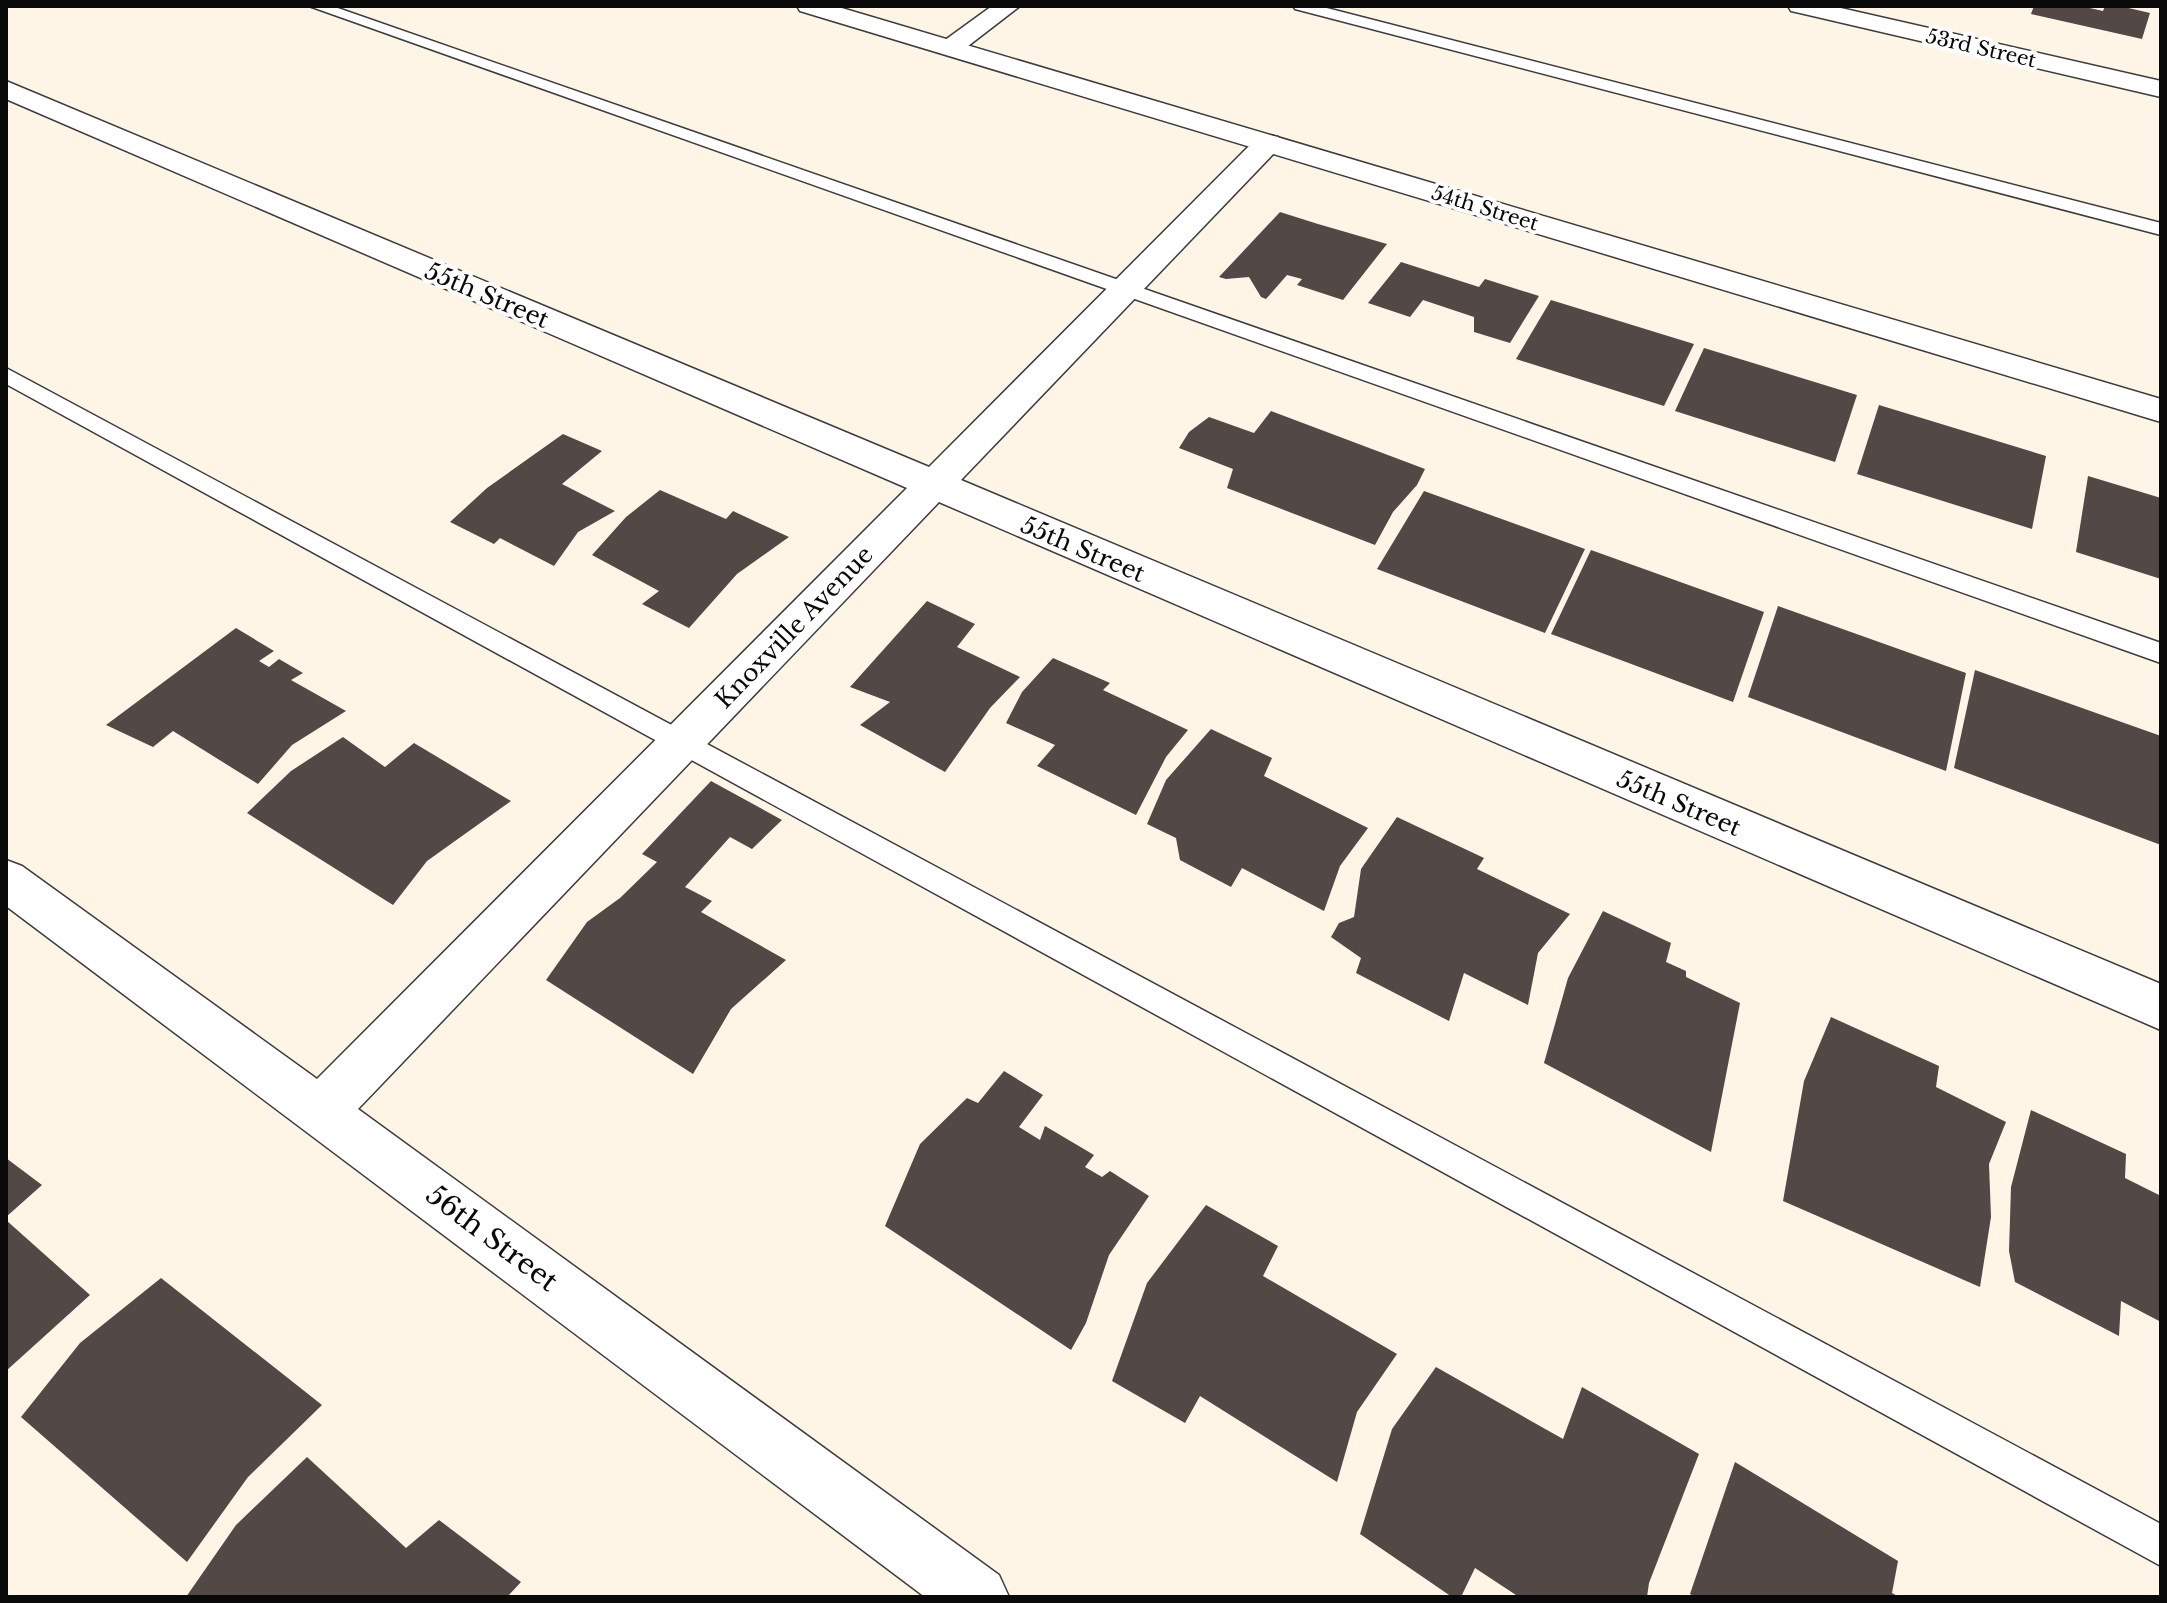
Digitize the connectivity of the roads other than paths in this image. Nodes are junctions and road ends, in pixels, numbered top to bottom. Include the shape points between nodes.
1 (317, 6) edge
2 (809, 6) edge
3 (1008, 6) edge
4 (1301, 6) edge
5 (1800, 6) edge
6 (950, 48) junction
7 (6, 89) edge
8 (2161, 89) edge
9 (1268, 143) junction
10 (2161, 229) edge
11 (1124, 289) junction
12 (6, 375) edge
13 (2161, 411) edge
14 (933, 485) junction
15 (2161, 653) edge
16 (682, 742) junction
17 (6, 880) edge
18 (2161, 1007) edge
19 (321, 1111) junction
20 (2161, 1546) edge
21 (977, 1597) edge

1 - 11 lane
2 - 6 street, 54th Street
3 - 6 street
4 - 10 lane
5 - 8 street, 53rd Street
6 - 9 street, 54th Street
7 - 14 street, 55th Street
9 - 11 street, Knoxville Avenue
9 - 13 street, 54th Street
11 - 14 street, Knoxville Avenue
11 - 15 lane
12 - 16 lane
14 - 16 street, Knoxville Avenue
14 - 18 street, 55th Street
16 - 19 street, Knoxville Avenue
16 - 20 lane
17 - 19 street, 56th Street
19 - 21 street, 56th Street

